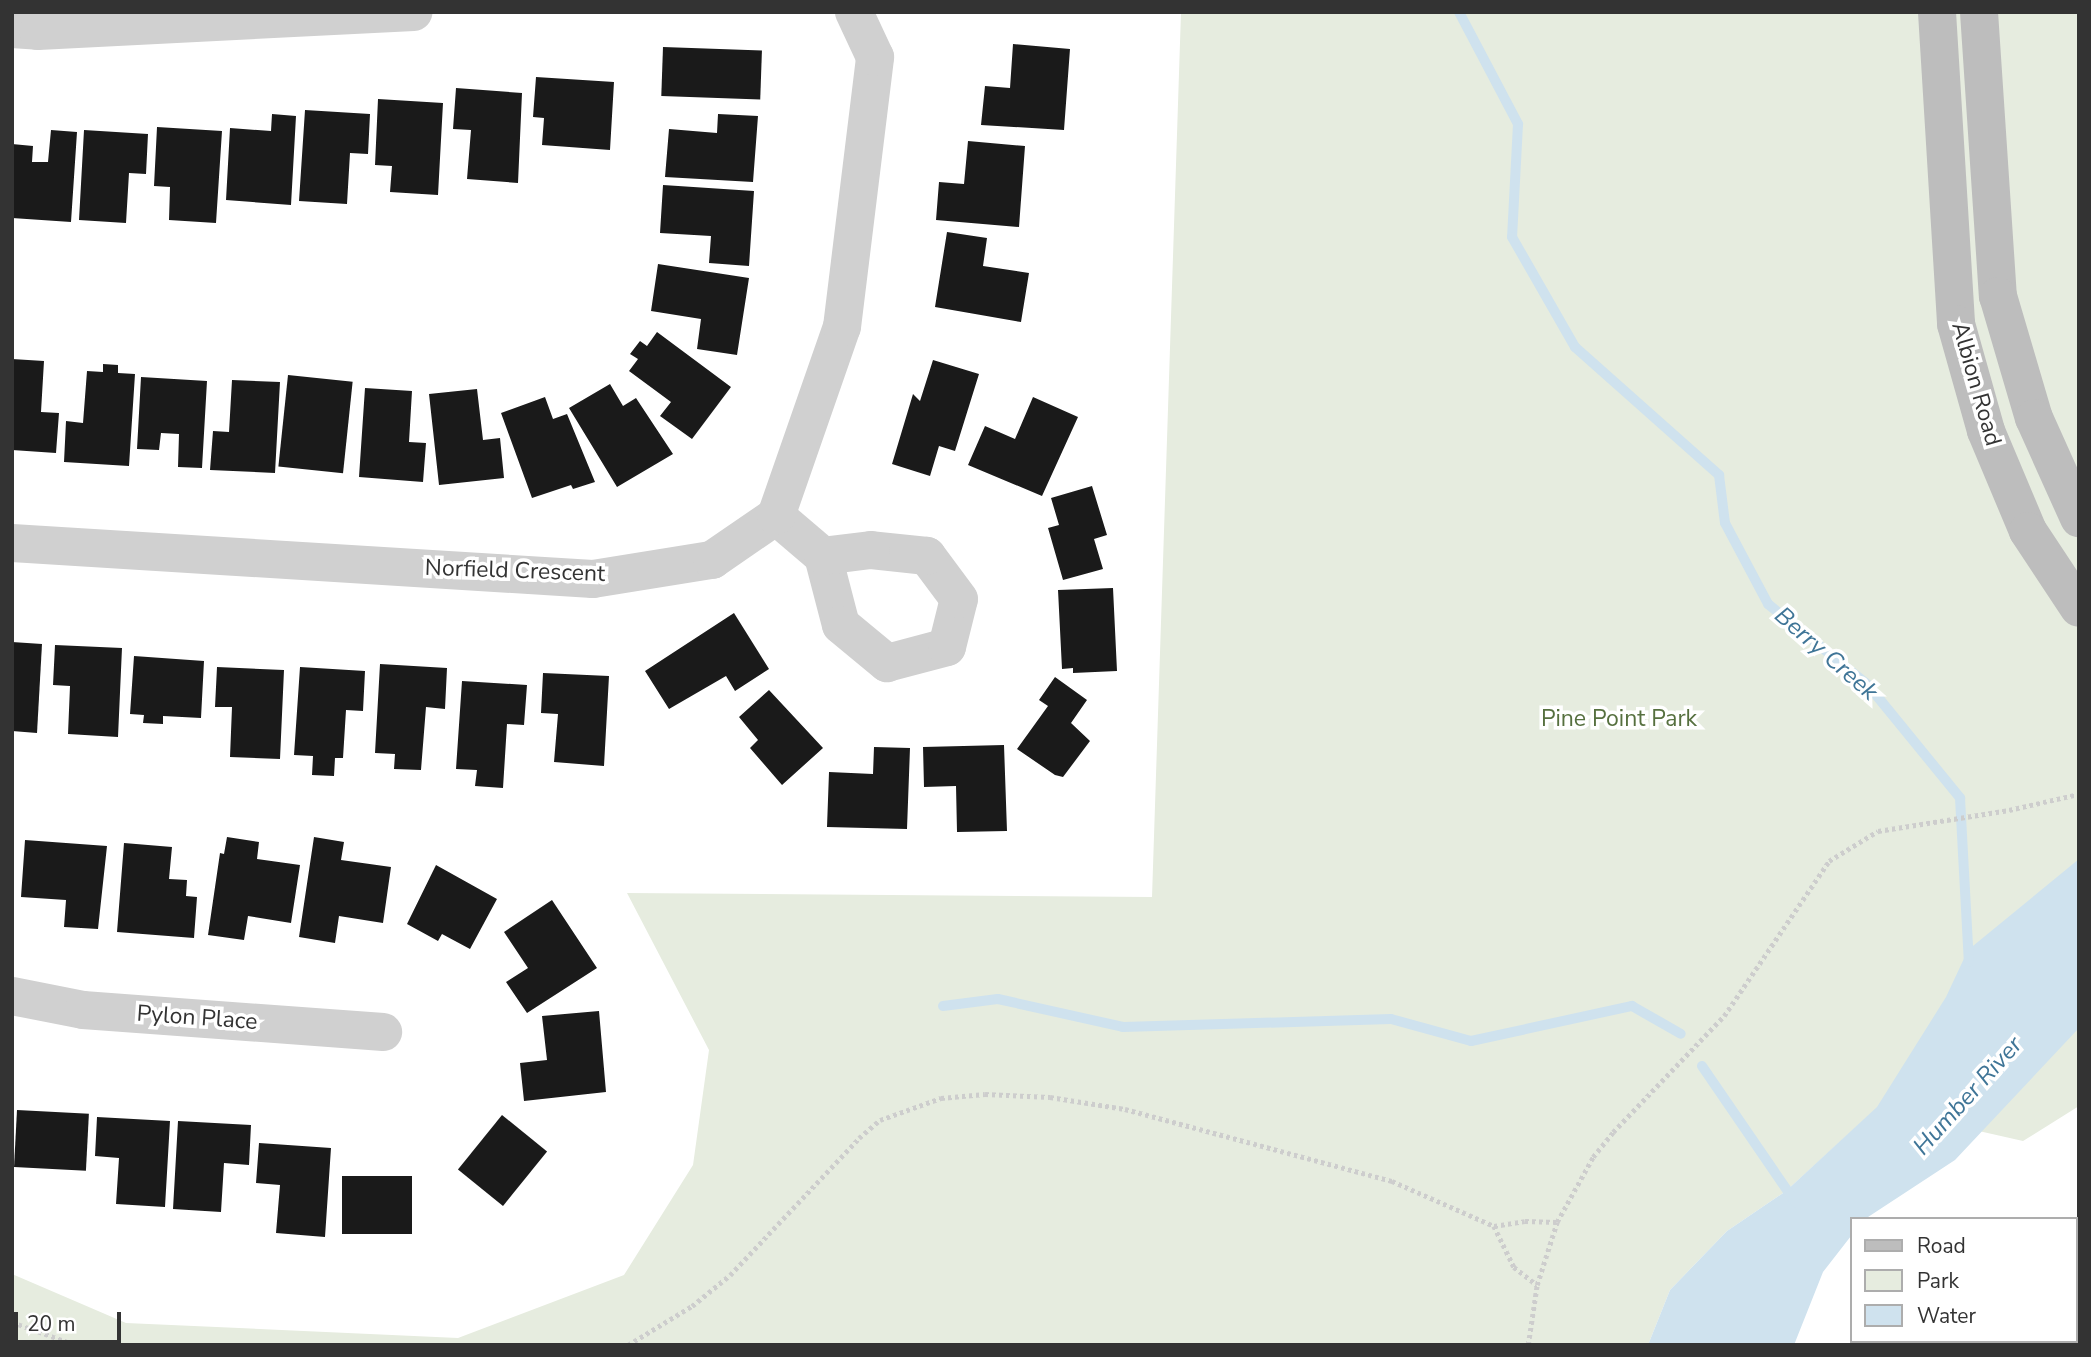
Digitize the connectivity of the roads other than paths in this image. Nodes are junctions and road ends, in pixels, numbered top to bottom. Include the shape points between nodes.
1 (414, 12) edge
2 (854, 12) edge
3 (1937, 12) edge
4 (1979, 12) edge
5 (12, 29) edge
6 (776, 516) junction
7 (2079, 518) edge
8 (12, 543) edge
9 (823, 556) dead end
10 (2079, 608) edge
11 (12, 996) edge
12 (383, 1032) dead end

1 - 5 street
2 - 6 street via 876,57 842,327
3 - 10 main road, Albion Road via 1956,324 1986,431 2028,531
4 - 7 main road, Albion Road via 1998,296 2034,418
6 - 8 street, Norfield Crescent via 712,560 593,579
6 - 9 street
11 - 12 street, Pylon Place via 83,1010

